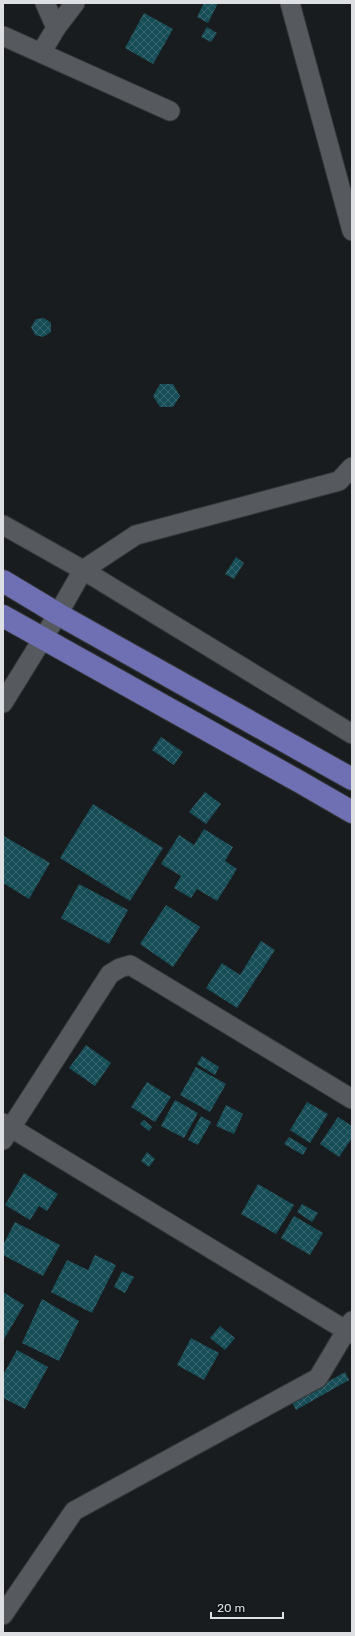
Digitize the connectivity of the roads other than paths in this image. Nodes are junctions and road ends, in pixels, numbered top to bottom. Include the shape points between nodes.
1 (45, 3) edge
2 (75, 3) edge
3 (290, 3) edge
4 (56, 28) junction
5 (3, 36) edge
6 (40, 54) junction
7 (170, 111) dead end
8 (352, 231) edge
9 (352, 467) edge
10 (3, 525) edge
11 (83, 570) junction
12 (3, 581) edge
13 (58, 614) junction
14 (3, 616) edge
15 (43, 639) junction
16 (3, 703) edge
17 (352, 734) edge
18 (352, 780) edge
19 (344, 808) edge
20 (352, 1099) edge
21 (6, 1130) edge
22 (350, 1328) edge
23 (3, 1615) edge

1 - 4 street
2 - 4 street
3 - 8 street
4 - 6 street
5 - 6 street
6 - 7 street
9 - 11 street via 339,481 136,535
10 - 11 street
11 - 13 street
11 - 17 street
12 - 13 main road
13 - 15 street
13 - 18 main road
14 - 15 main road
15 - 16 street
15 - 19 main road
18 - 19 main road
20 - 21 street via 130,965 110,974
21 - 22 street
22 - 23 street via 318,1378 74,1512

